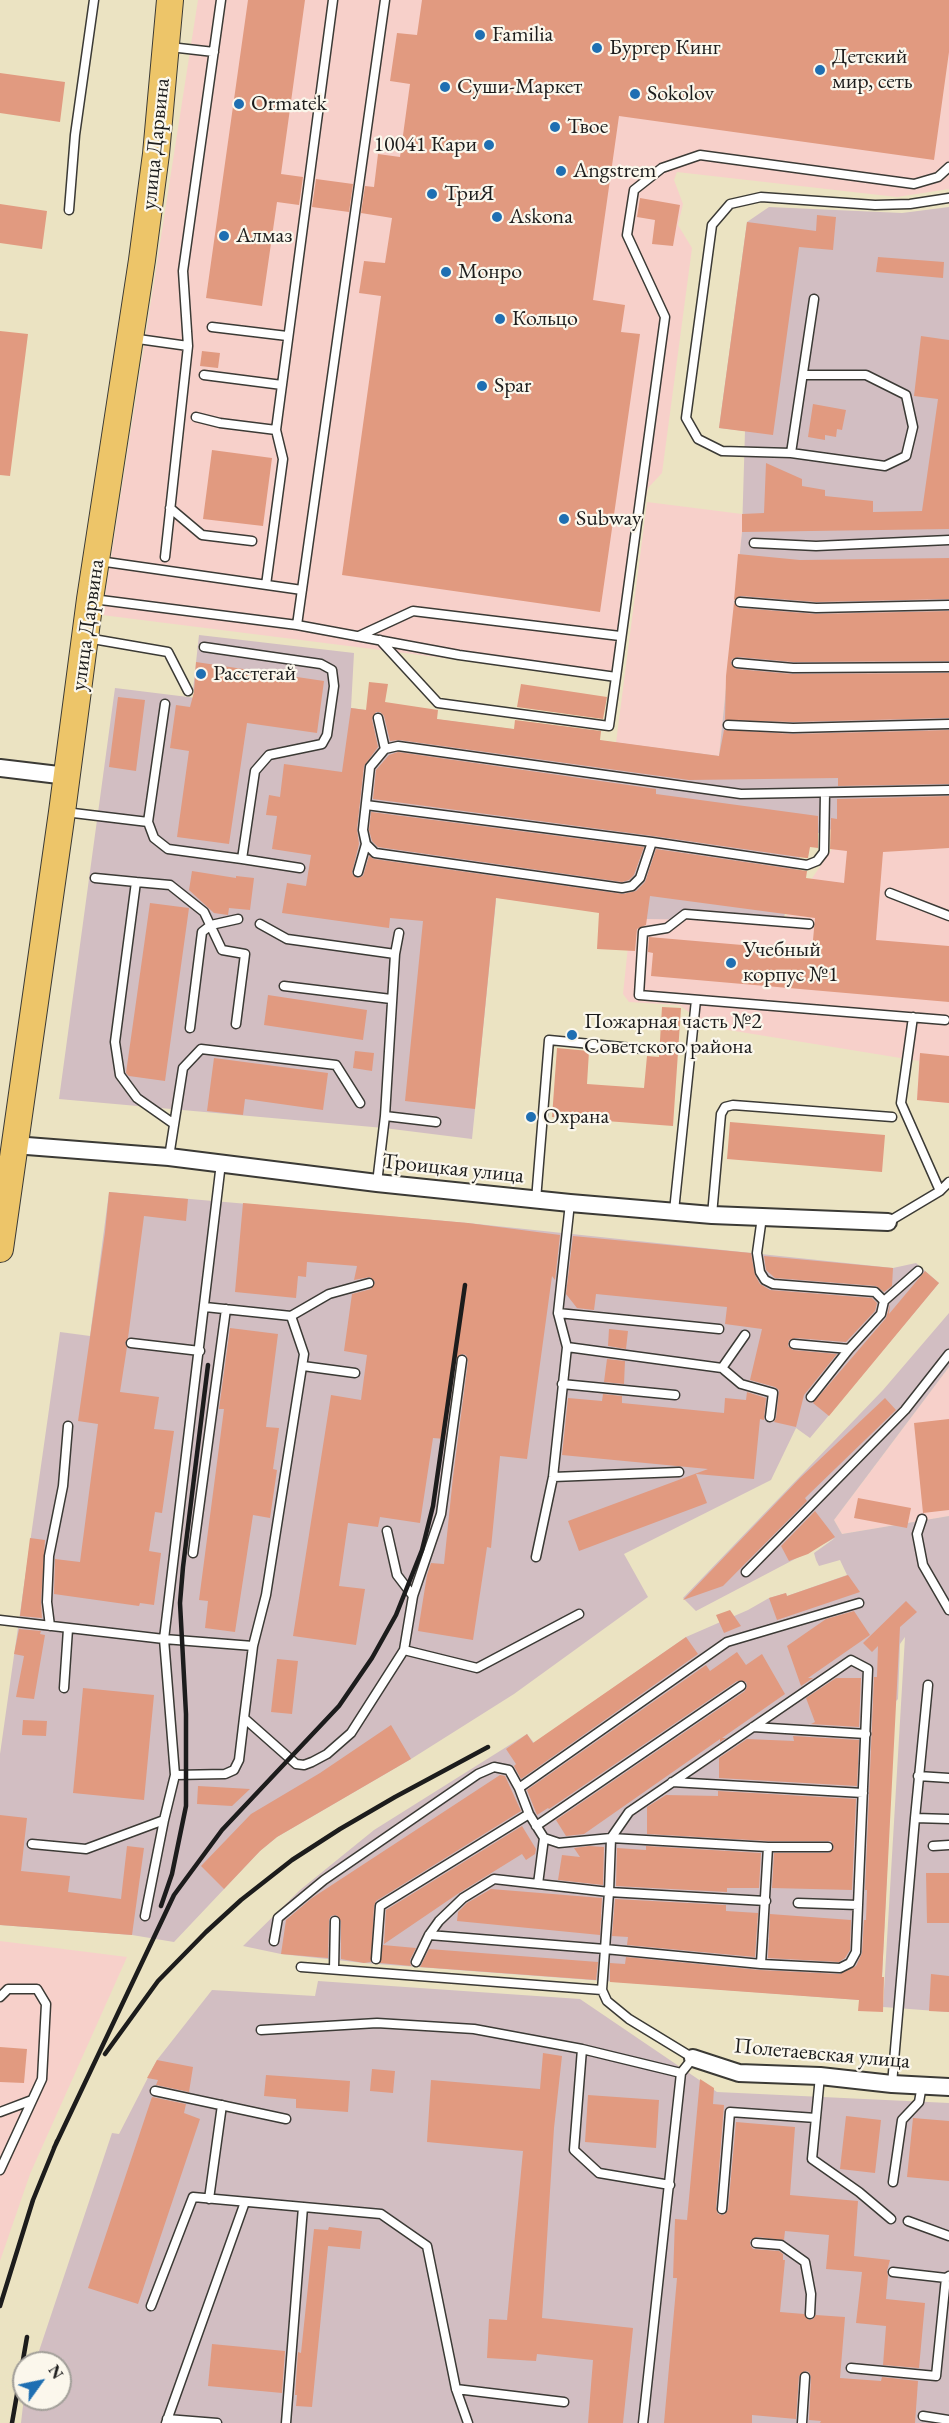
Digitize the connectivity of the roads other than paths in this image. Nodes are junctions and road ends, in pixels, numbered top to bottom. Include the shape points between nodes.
1 (94, 0) edge
2 (170, 0) edge
3 (221, 0) edge
4 (333, 0) edge
5 (385, 0) edge
6 (166, 46) junction
7 (214, 52) junction
8 (949, 167) edge
9 (949, 198) edge
10 (69, 210) dead end
11 (814, 299) dead end
12 (212, 327) dead end
13 (287, 336) junction
14 (131, 338) junction
15 (188, 346) junction
16 (204, 375) dead end
17 (803, 375) junction
18 (282, 385) junction
19 (196, 417) dead end
20 (276, 430) junction
21 (791, 453) junction
22 (170, 508) junction
23 (949, 540) edge
24 (252, 541) dead end
25 (754, 543) dead end
26 (165, 557) dead end
27 (96, 560) junction
28 (266, 585) junction
29 (302, 590) junction
30 (90, 599) junction
31 (740, 602) dead end
32 (949, 605) edge
33 (297, 625) junction
34 (359, 636) junction
35 (620, 636) junction
36 (85, 638) junction
37 (380, 640) junction
38 (204, 647) dead end
39 (737, 663) dead end
40 (949, 667) edge
41 (616, 677) junction
42 (188, 691) dead end
43 (165, 704) dead end
44 (378, 718) dead end
45 (949, 724) edge
46 (728, 725) dead end
47 (385, 748) junction
48 (0, 768) edge
49 (67, 776) junction
50 (949, 790) edge
51 (825, 793) junction
52 (366, 805) junction
53 (62, 812) junction
54 (148, 822) junction
55 (652, 842) junction
56 (366, 844) junction
57 (242, 859) junction
58 (300, 868) dead end
59 (357, 872) dead end
60 (95, 878) dead end
61 (136, 882) junction
62 (890, 893) dead end
63 (949, 916) edge
64 (238, 919) dead end
65 (260, 924) dead end
66 (808, 924) dead end
67 (211, 926) junction
68 (399, 933) dead end
69 (395, 954) junction
70 (284, 986) dead end
71 (391, 999) junction
72 (696, 1000) junction
73 (913, 1017) junction
74 (945, 1020) dead end
75 (236, 1024) dead end
76 (190, 1028) dead end
77 (643, 1049) dead end
78 (360, 1102) dead end
79 (385, 1116) junction
80 (892, 1117) dead end
81 (436, 1122) dead end
82 (174, 1124) junction
83 (14, 1145) junction
84 (170, 1157) junction
85 (221, 1163) junction
86 (949, 1182) edge
87 (377, 1184) junction
88 (940, 1191) junction
89 (536, 1200) junction
90 (570, 1203) junction
91 (674, 1211) junction
92 (712, 1215) junction
93 (762, 1217) junction
94 (888, 1222) joint
95 (0, 1249) edge
96 (918, 1271) dead end
97 (369, 1283) dead end
98 (884, 1301) junction
99 (205, 1307) junction
100 (226, 1310) junction
101 (558, 1313) junction
102 (291, 1316) junction
103 (719, 1329) dead end
104 (745, 1335) dead end
105 (131, 1343) dead end
106 (794, 1344) dead end
107 (567, 1347) junction
108 (849, 1349) junction
109 (200, 1351) junction
110 (949, 1354) edge
111 (462, 1360) dead end
112 (303, 1366) junction
113 (722, 1368) junction
114 (355, 1373) dead end
115 (562, 1384) junction
116 (675, 1395) dead end
117 (811, 1397) dead end
118 (770, 1417) dead end
119 (68, 1426) dead end
120 (679, 1472) dead end
121 (553, 1477) junction
122 (922, 1519) dead end
123 (387, 1531) dead end
124 (193, 1553) dead end
125 (536, 1557) dead end
126 (746, 1572) dead end
127 (413, 1596) junction
128 (859, 1603) dead end
129 (949, 1611) edge
130 (579, 1614) dead end
131 (0, 1620) edge
132 (50, 1626) junction
133 (68, 1629) junction
134 (164, 1639) junction
135 (253, 1646) junction
136 (404, 1650) junction
137 (928, 1685) dead end
138 (741, 1686) dead end
139 (64, 1688) dead end
140 (244, 1718) junction
141 (753, 1726) junction
142 (866, 1734) junction
143 (175, 1775) junction
144 (918, 1776) junction
145 (949, 1778) edge
146 (672, 1782) junction
147 (519, 1788) junction
148 (863, 1793) junction
149 (529, 1814) junction
150 (915, 1818) junction
151 (949, 1819) edge
152 (164, 1820) junction
153 (536, 1826) junction
154 (544, 1838) junction
155 (612, 1838) junction
156 (32, 1844) dead end
157 (949, 1845) edge
158 (933, 1846) dead end
159 (768, 1847) junction
160 (828, 1848) dead end
161 (538, 1884) junction
162 (609, 1892) junction
163 (766, 1901) junction
164 (798, 1903) dead end
165 (858, 1905) junction
166 (145, 1916) dead end
167 (335, 1921) dead end
168 (429, 1935) junction
169 (274, 1941) dead end
170 (605, 1949) junction
171 (376, 1959) dead end
172 (416, 1962) dead end
173 (761, 1964) junction
174 (301, 1967) dead end
175 (334, 1970) junction
176 (602, 1990) junction
177 (0, 1997) edge
178 (261, 2030) dead end
179 (582, 2049) junction
180 (693, 2058) junction
181 (681, 2073) junction
182 (820, 2076) junction
183 (892, 2084) junction
184 (922, 2085) junction
185 (949, 2087) edge
186 (155, 2091) dead end
187 (32, 2100) junction
188 (222, 2105) junction
189 (0, 2112) edge
190 (816, 2118) junction
191 (286, 2119) dead end
192 (0, 2170) edge
193 (893, 2182) dead end
194 (670, 2185) junction
195 (208, 2199) junction
196 (245, 2202) junction
197 (303, 2207) junction
198 (722, 2209) dead end
199 (891, 2219) dead end
200 (908, 2221) dead end
201 (949, 2236) edge
202 (756, 2243) dead end
203 (893, 2272) dead end
204 (948, 2277) edge
205 (151, 2306) dead end
206 (810, 2314) dead end
207 (851, 2368) dead end
208 (805, 2377) dead end
209 (456, 2389) junction
210 (564, 2402) dead end
211 (924, 2416) dead end
212 (949, 2420) edge
213 (166, 2421) edge
214 (217, 2423) edge
215 (286, 2423) edge
216 (468, 2423) edge
217 (643, 2423) edge
218 (802, 2423) edge

1 - 10 lane
2 - 6 main road, улица Дарвина
3 - 7 lane
4 - 13 lane
5 - 29 lane
6 - 7 lane
6 - 14 main road, улица Дарвина
7 - 15 lane via 183,271
8 - 35 lane via 938,177 914,184 700,155 662,168 634,190 627,234 665,317
9 - 21 lane via 875,205 761,197 730,204 712,225 686,418 698,440 722,451
11 - 17 lane
12 - 13 lane
13 - 18 lane
14 - 15 lane
14 - 27 main road, улица Дарвина
15 - 22 lane
16 - 18 lane
17 - 21 lane
17 - 21 lane via 866,375 906,395 913,427 906,456 885,466
18 - 20 lane
19 - 20 lane
20 - 28 lane via 283,459
22 - 24 lane via 202,535
22 - 26 lane
23 - 25 lane via 816,546
27 - 28 lane
27 - 30 main road, улица Дарвина
28 - 29 lane
29 - 33 lane
30 - 33 lane
30 - 36 main road, улица Дарвина
31 - 32 lane via 816,608
33 - 34 lane
34 - 35 lane via 413,611
34 - 37 lane
35 - 41 lane
36 - 42 lane via 168,652
36 - 49 main road, улица Дарвина
37 - 41 lane
37 - 41 lane via 438,704 609,726
38 - 57 lane via 321,664 332,670 334,686 327,735 322,744 269,755 255,771
39 - 40 lane via 793,668
43 - 54 lane
44 - 47 lane
45 - 46 lane via 793,728
47 - 51 lane via 398,746 741,794
47 - 52 lane via 370,767
48 - 49 street
49 - 53 main road, улица Дарвина
50 - 51 lane
51 - 55 lane via 824,852 818,861 807,865
52 - 55 lane
52 - 56 lane
53 - 54 lane
53 - 83 main road, улица Дарвина
54 - 57 lane via 154,838 168,849
55 - 56 lane via 640,878 632,886 622,888 375,853
56 - 59 lane
57 - 58 lane
60 - 61 lane
61 - 67 lane via 170,885 204,912
61 - 82 lane via 116,1042 120,1075 137,1098
62 - 63 lane
64 - 67 lane
65 - 69 lane via 287,939
66 - 72 lane via 686,914 667,928 643,932 639,995
67 - 75 lane via 222,950 245,954
67 - 76 lane via 202,932
68 - 69 lane
69 - 71 lane
70 - 71 lane
71 - 79 lane
72 - 73 lane
72 - 91 lane
73 - 74 lane
73 - 88 lane via 901,1103
77 - 89 lane via 549,1040
78 - 82 lane via 336,1065 201,1048 183,1068
79 - 81 lane
79 - 87 lane
80 - 92 lane via 725,1107 721,1114
82 - 84 lane
83 - 84 street, Троицкая улица
83 - 95 main road, улица Дарвина
84 - 85 street, Троицкая улица
85 - 87 street, Троицкая улица
85 - 99 lane
86 - 88 lane
87 - 89 street, Троицкая улица
88 - 94 lane
89 - 90 street, Троицкая улица
90 - 91 street, Троицкая улица
90 - 101 lane
91 - 92 street, Троицкая улица
92 - 93 street, Троицкая улица
93 - 94 street, Троицкая улица
93 - 98 lane via 757,1253 765,1280 773,1284 875,1293
96 - 98 lane
97 - 102 lane via 329,1293
98 - 108 lane via 881,1314
99 - 100 lane
99 - 109 lane
100 - 102 lane
100 - 124 lane
101 - 103 lane
101 - 107 lane
102 - 112 lane via 304,1354
104 - 113 lane
105 - 109 lane
106 - 108 lane
107 - 113 lane
107 - 115 lane
108 - 117 lane
109 - 134 lane
110 - 126 lane via 905,1410
111 - 127 lane via 441,1514
112 - 114 lane
112 - 135 lane via 266,1595
113 - 118 lane via 741,1384 773,1393
115 - 116 lane
115 - 121 lane
119 - 132 lane via 63,1486 49,1556
120 - 121 lane
121 - 125 lane
122 - 129 lane via 916,1534 923,1565
123 - 127 lane via 397,1575
127 - 136 lane
128 - 147 lane via 727,1642
130 - 136 lane via 477,1668
131 - 132 lane
132 - 133 lane
133 - 134 lane
133 - 139 lane
134 - 135 lane
134 - 143 lane
135 - 140 lane
136 - 140 lane via 351,1733 312,1762 296,1764
137 - 144 lane
138 - 153 lane
140 - 143 lane via 239,1760 234,1770 225,1774
141 - 142 lane
141 - 142 lane via 851,1660 868,1669
141 - 146 lane
142 - 148 lane
143 - 152 lane
144 - 145 lane
144 - 150 lane
146 - 148 lane
146 - 155 lane via 629,1812
147 - 149 lane
147 - 169 lane via 509,1770 494,1767 478,1774 324,1880 278,1918
148 - 165 lane
149 - 153 lane
149 - 171 lane via 380,1906
150 - 151 lane
150 - 183 lane
152 - 156 lane via 86,1849
152 - 166 lane
153 - 154 lane
154 - 155 lane via 559,1843
154 - 161 lane
155 - 159 lane
155 - 162 lane
157 - 158 lane
159 - 160 lane
159 - 163 lane
161 - 162 lane
161 - 168 lane via 494,1880 463,1898
162 - 163 lane
162 - 170 lane
163 - 173 lane
164 - 165 lane
165 - 173 lane via 856,1952 850,1963 840,1968
167 - 175 lane
168 - 170 lane
168 - 172 lane
170 - 173 lane
170 - 176 lane
174 - 175 lane
175 - 176 lane
176 - 180 lane via 607,2001 629,2019
177 - 187 lane via 8,1989 37,1989 46,2004 42,2079
178 - 179 lane via 377,2023 474,2029
179 - 181 lane
179 - 194 lane via 574,2150 599,2173
180 - 181 lane
180 - 182 street, Полетаевская улица via 739,2073
181 - 194 lane
182 - 183 street, Полетаевская улица
182 - 190 lane
183 - 184 street, Полетаевская улица
184 - 185 street, Полетаевская улица
184 - 193 lane via 919,2102 902,2120
186 - 188 lane
187 - 189 lane
187 - 192 lane
188 - 191 lane
188 - 195 lane
190 - 198 lane via 730,2112
190 - 199 lane via 812,2159
194 - 217 lane
195 - 196 lane
195 - 205 lane via 193,2198
196 - 197 lane
196 - 213 lane
197 - 209 lane via 381,2214 427,2246
197 - 215 lane
200 - 201 lane
202 - 206 lane via 781,2245 805,2262
203 - 204 lane
204 - 207 lane via 936,2376
208 - 218 lane
209 - 210 lane
209 - 216 lane
211 - 212 lane
213 - 214 lane

